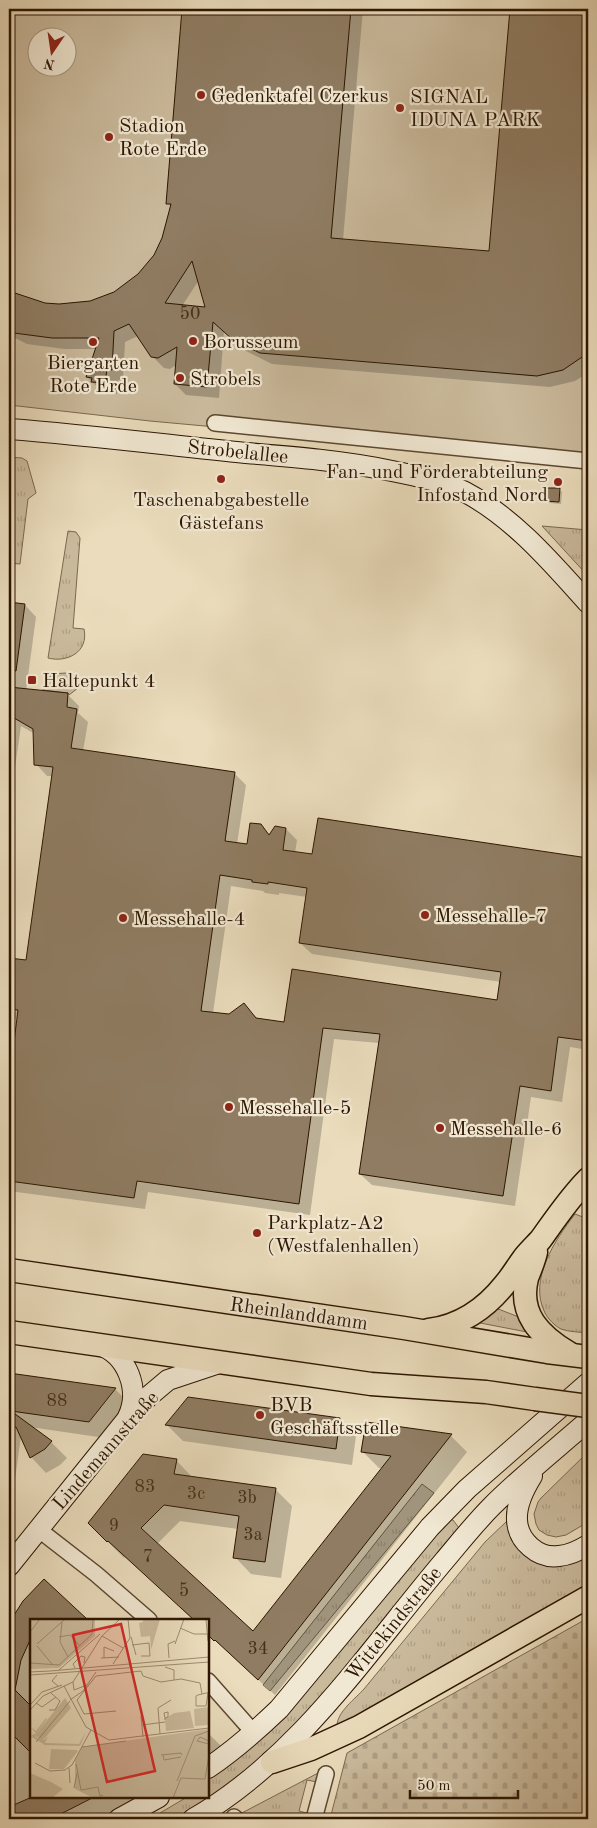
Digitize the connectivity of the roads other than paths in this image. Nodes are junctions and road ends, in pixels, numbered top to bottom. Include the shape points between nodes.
1 (215, 423) dead end
2 (9, 429) edge
3 (588, 461) edge
4 (588, 603) edge
5 (588, 1179) edge
6 (539, 1241) junction
7 (9, 1270) edge
8 (413, 1330) junction
9 (9, 1332) edge
10 (97, 1344) junction
11 (579, 1355) edge
12 (222, 1362) junction
13 (588, 1383) edge
14 (588, 1406) edge
15 (128, 1418) junction
16 (588, 1422) edge
17 (539, 1464) junction
18 (467, 1489) junction
19 (492, 1506) junction
20 (38, 1529) junction
21 (588, 1545) edge
22 (9, 1566) edge
23 (588, 1597) edge
24 (148, 1619) edge
25 (209, 1682) edge
26 (254, 1733) junction
27 (272, 1762) junction
28 (209, 1767) edge
29 (326, 1774) dead end
30 (157, 1798) edge
31 (120, 1819) edge
32 (193, 1819) edge
33 (314, 1819) edge

1 - 3 street, Strobelallee
2 - 4 main road, Strobelallee via 364,465 423,477 464,492 496,512 538,548
5 - 6 main road
6 - 8 main road via 483,1307 442,1328
6 - 11 main road via 525,1292 529,1313 539,1331 554,1344
7 - 8 main road, Rheinlanddamm
8 - 11 main road, Rheinlanddamm
9 - 10 main road
10 - 12 main road
10 - 15 main road via 108,1348 120,1360 132,1381 134,1400
12 - 14 main road, bridge via 371,1384 486,1392
12 - 15 main road, Lindemannstraße via 168,1380
13 - 18 main road, Wittekindstraße
15 - 20 main road, Lindemannstraße
16 - 17 main road, Wittekindstraße
17 - 19 main road, Wittekindstraße
17 - 21 main road via 523,1490 518,1508 518,1529 522,1538 537,1551 552,1556 562,1556
18 - 19 main road via 458,1506 462,1518 480,1516
18 - 26 main road, Wittekindstraße via 430,1527 300,1685
19 - 27 main road, Wittekindstraße via 327,1704
20 - 22 main road, Lindemannstraße
20 - 24 street
23 - 27 main road via 359,1727
25 - 26 street
26 - 28 main road, Wittekindstraße
27 - 32 main road, Wittekindstraße
29 - 33 street
30 - 31 main road

